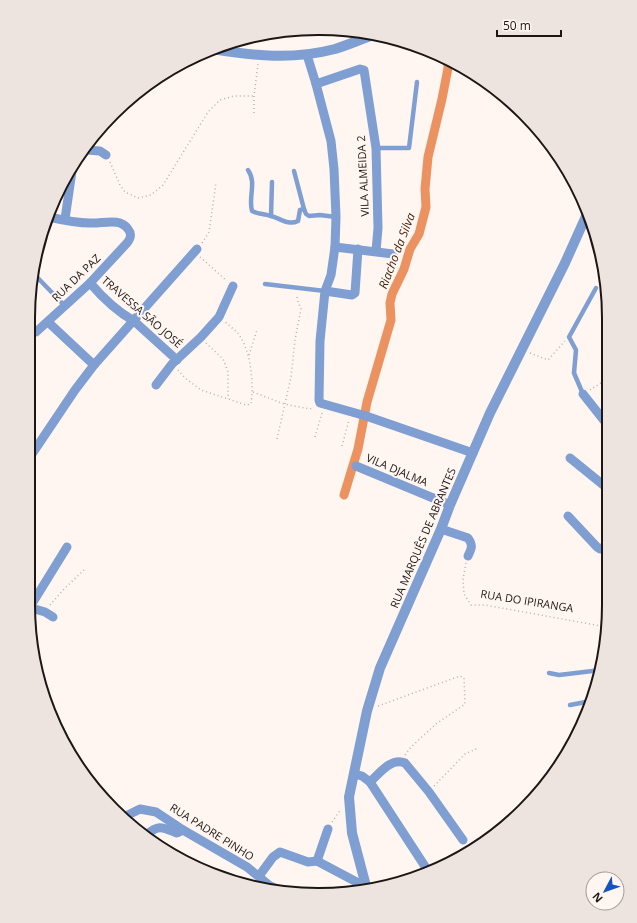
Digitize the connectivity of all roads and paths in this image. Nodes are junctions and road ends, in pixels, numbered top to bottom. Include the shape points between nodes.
1 (364, 38) edge
2 (228, 50) edge
3 (307, 54) junction
4 (259, 56) junction
5 (417, 82) dead end
6 (316, 84) junction
7 (254, 96) junction
8 (254, 113) dead end
9 (376, 148) junction
10 (91, 150) edge
11 (106, 155) joint
12 (248, 170) dead end
13 (294, 171) dead end
14 (70, 182) edge
15 (272, 182) dead end
16 (216, 183) dead end
17 (304, 209) junction
18 (271, 216) junction
19 (336, 217) junction
20 (54, 218) edge
21 (65, 219) junction
22 (584, 220) edge
23 (335, 247) junction
24 (197, 249) junction
25 (358, 249) junction
26 (376, 251) junction
27 (394, 254) dead end
28 (38, 278) edge
29 (90, 283) junction
30 (265, 284) dead end
31 (233, 286) joint
32 (298, 287) junction
33 (596, 288) dead end
34 (325, 291) junction
35 (65, 306) junction
36 (219, 317) junction
37 (134, 321) junction
38 (48, 322) junction
39 (257, 330) dead end
40 (36, 332) dead end
41 (201, 337) junction
42 (569, 337) junction
43 (522, 350) junction
44 (249, 355) junction
45 (175, 362) junction
46 (94, 365) junction
47 (602, 382) edge
48 (156, 385) dead end
49 (253, 392) junction
50 (583, 394) junction
51 (228, 398) junction
52 (284, 404) junction
53 (322, 404) junction
54 (353, 413) junction
55 (602, 418) edge
56 (315, 437) dead end
57 (278, 439) dead end
58 (342, 446) dead end
59 (35, 449) edge
60 (473, 453) junction
61 (570, 458) dead end
62 (356, 466) dead end
63 (602, 484) edge
64 (450, 505) junction
65 (568, 516) dead end
66 (441, 529) junction
67 (67, 547) dead end
68 (602, 548) edge
69 (468, 556) joint
70 (86, 568) dead end
71 (35, 598) edge
72 (35, 609) edge
73 (49, 614) joint
74 (601, 626) edge
75 (594, 671) edge
76 (550, 673) dead end
77 (387, 702) dead end
78 (584, 702) edge
79 (570, 705) dead end
80 (478, 748) dead end
81 (400, 761) junction
82 (354, 774) junction
83 (370, 782) junction
84 (429, 792) junction
85 (349, 797) junction
86 (128, 815) edge
87 (328, 829) joint
88 (183, 830) junction
89 (150, 832) edge
90 (463, 840) dead end
91 (317, 861) junction
92 (425, 867) edge
93 (259, 876) junction
94 (268, 884) edge
95 (365, 884) edge
96 (361, 885) edge

1 - 3 street via 335,49
2 - 4 street
3 - 4 street
3 - 6 street
4 - 7 path
5 - 9 lane via 409,148
6 - 9 street, VILA ALMEIDA 2 via 360,69 364,70
6 - 19 street via 331,141
7 - 8 path
7 - 11 path via 234,96 220,100 208,112 162,185 151,195 138,198 125,192
9 - 26 street, VILA ALMEIDA 2
10 - 11 street via 100,151
12 - 18 lane via 253,177 252,211
13 - 17 lane
14 - 21 street
15 - 18 lane
16 - 24 path via 209,232
17 - 18 lane via 300,210 298,221 294,222 286,222
17 - 19 lane via 309,216
19 - 23 street
20 - 21 street
21 - 29 street, RUA DA PAZ via 89,223 122,223 128,228 131,238 128,243
22 - 43 street, RUA MARQUÊS DE ABRANTES
23 - 25 street
23 - 34 street
24 - 31 path via 208,265
24 - 37 street
25 - 26 street
25 - 34 street via 355,293 352,295
26 - 27 street
28 - 35 lane
29 - 35 street, RUA DA PAZ
29 - 37 street, TRAVESSA SÃO JOSÉ
30 - 32 lane
31 - 36 street
32 - 34 lane
32 - 52 path via 297,298 301,309 291,377
33 - 42 lane
34 - 53 street via 320,342 319,400
35 - 38 street, RUA DA PAZ
36 - 41 street
36 - 44 path via 237,333
37 - 45 street, TRAVESSA SÃO JOSÉ
37 - 46 street
38 - 40 street, RUA DA PAZ
38 - 46 street
39 - 44 path
41 - 45 street
41 - 51 path via 223,359 228,372
42 - 43 path via 548,360
42 - 50 lane via 576,350 574,373
43 - 60 street, RUA MARQUÊS DE ABRANTES
44 - 49 path
45 - 48 street
45 - 51 path via 185,378 201,390
46 - 59 street via 74,390
47 - 50 path
49 - 51 path via 251,404 246,405
49 - 52 path
50 - 55 street
52 - 53 path via 310,409
52 - 57 path
53 - 54 street
53 - 56 path
54 - 58 path
54 - 60 street
60 - 64 street, RUA MARQUÊS DE ABRANTES
61 - 63 street
62 - 64 street, VILA DJALMA
64 - 66 street, RUA MARQUÊS DE ABRANTES
65 - 68 street via 597,548
66 - 69 street via 468,538 472,544
66 - 82 street, RUA MARQUÊS DE ABRANTES via 380,668 367,711
67 - 71 street
69 - 74 path, RUA DO IPIRANGA via 463,579 464,594 471,605 485,605
70 - 73 path via 63,590
72 - 73 street
75 - 76 lane via 559,675
77 - 81 path via 460,676 464,678 464,704 436,724
78 - 79 lane
80 - 84 path via 465,754
81 - 83 street via 395,761 385,768
81 - 84 street
82 - 83 street
82 - 85 street, RUA MARQUÊS DE ABRANTES
83 - 92 street
84 - 90 street
85 - 87 path
85 - 95 street, RUA MARQUÊS DE ABRANTES via 352,833
86 - 88 street, RUA PADRE PINHO via 140,809 156,812
87 - 91 street
88 - 89 street via 176,833 163,827 156,827
88 - 93 street, RUA PADRE PINHO
91 - 93 street via 308,862 280,852 272,857
91 - 96 street
93 - 94 street, RUA PADRE PINHO

